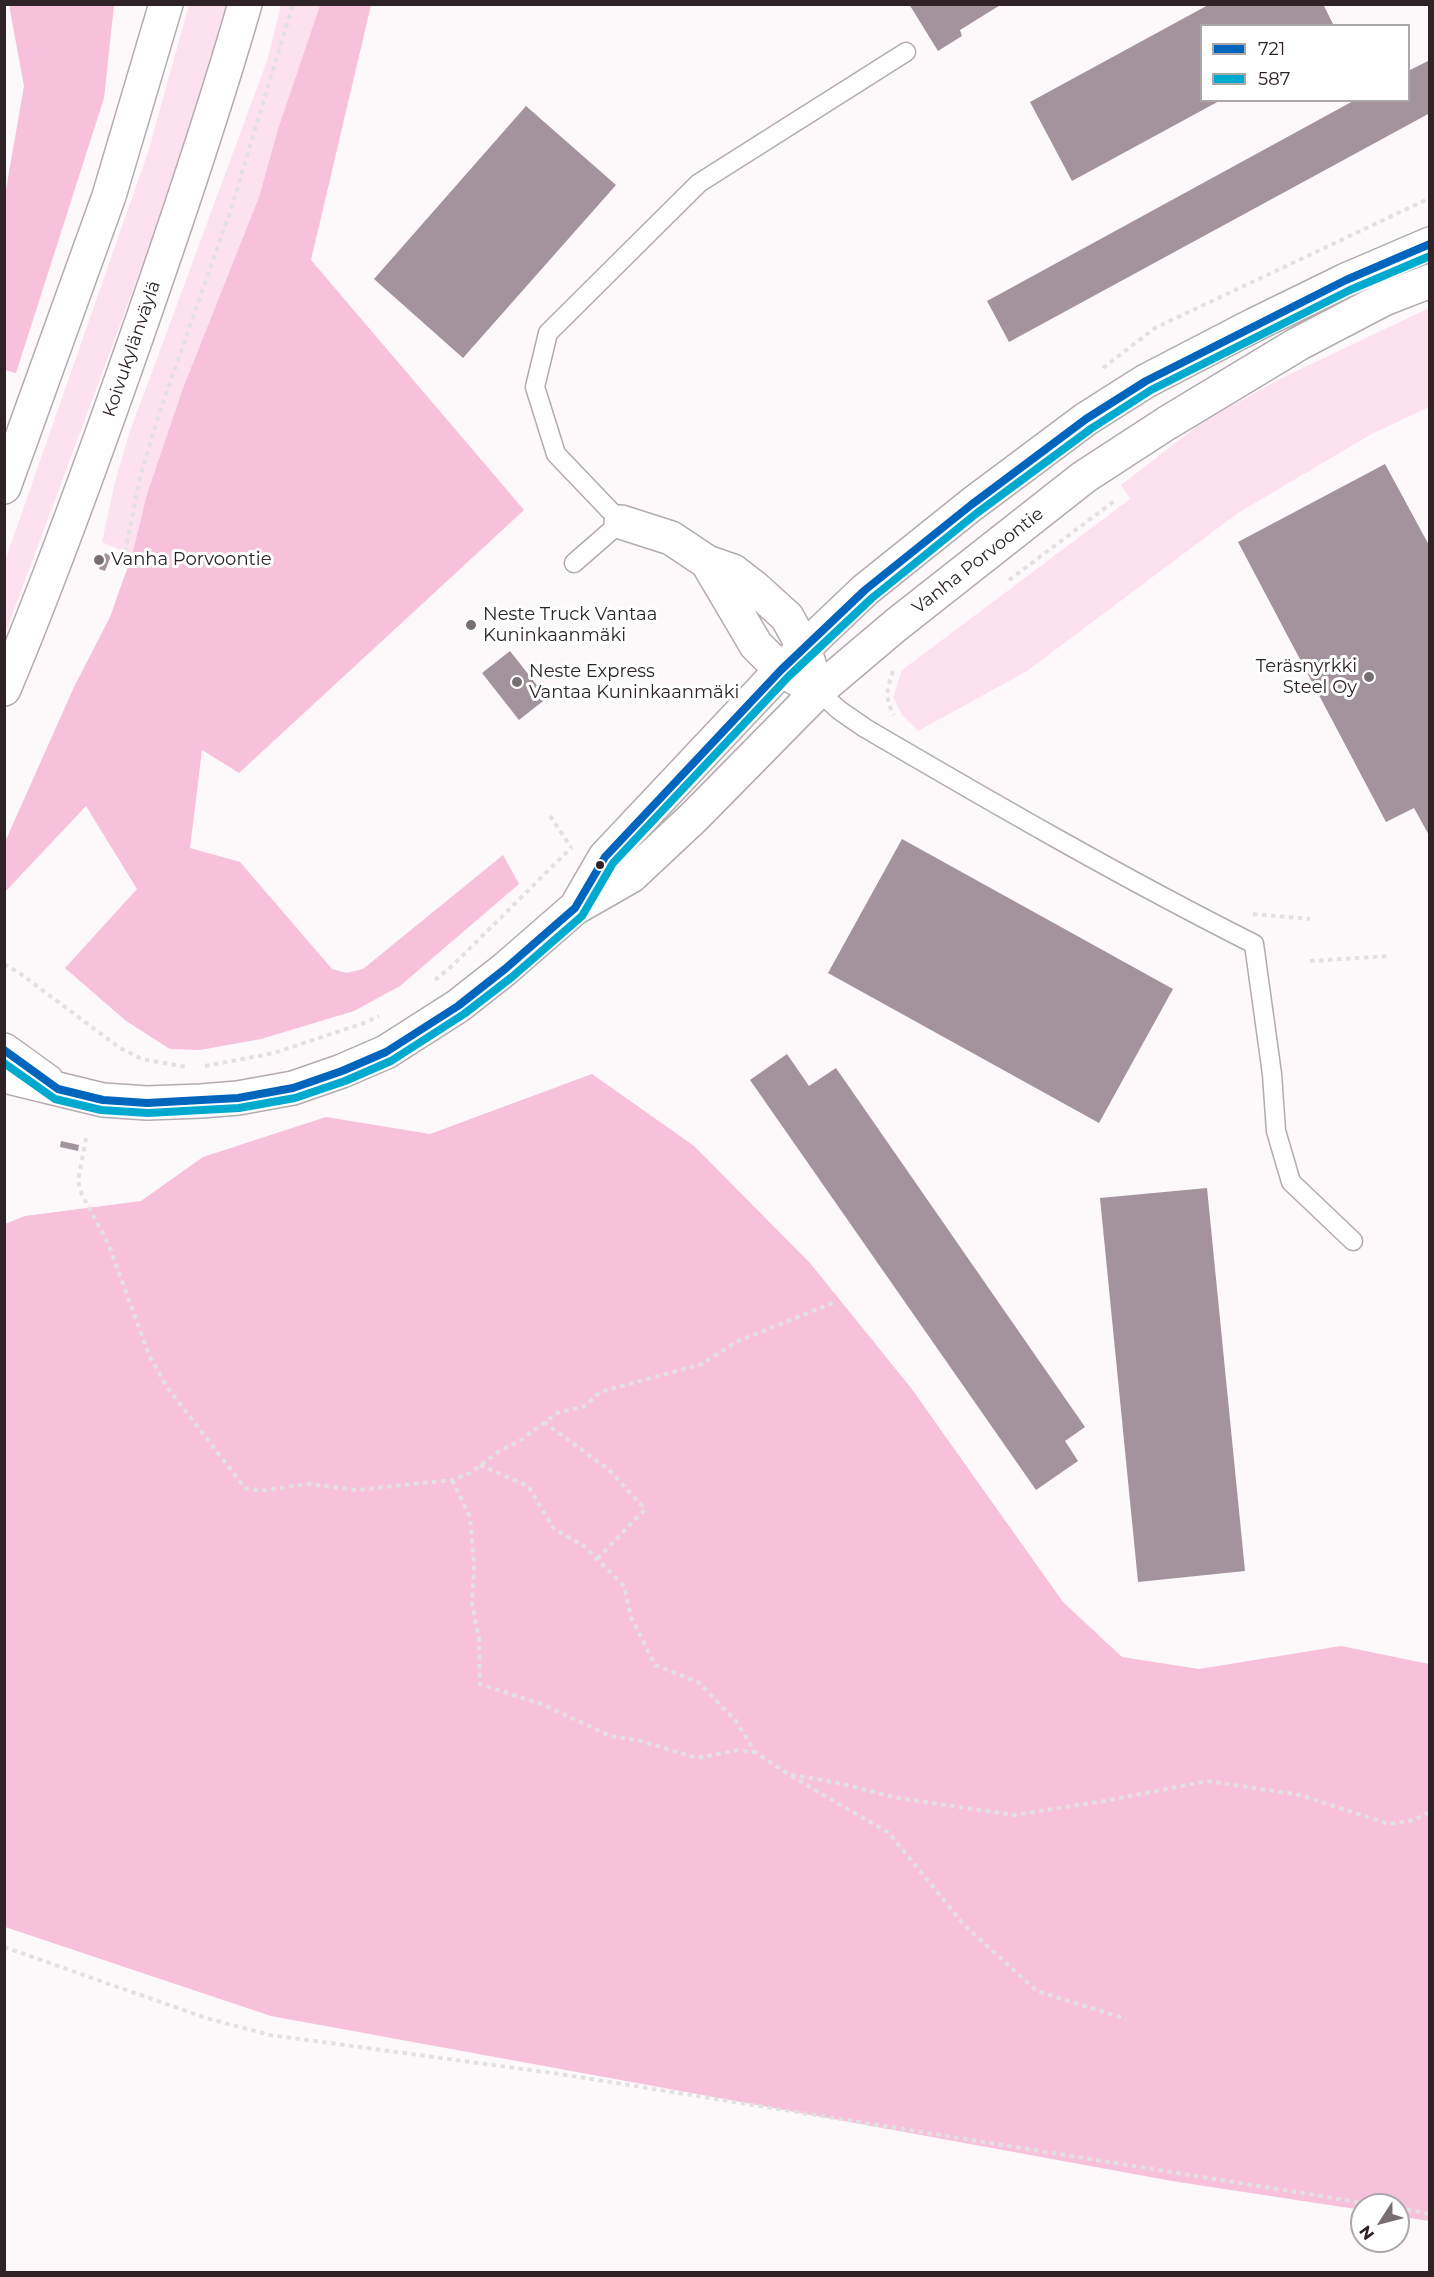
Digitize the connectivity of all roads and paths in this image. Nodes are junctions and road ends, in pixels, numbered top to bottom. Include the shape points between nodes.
1 (166, 4) edge
2 (245, 4) edge
3 (293, 4) edge
4 (906, 52) dead end
5 (1430, 198) edge
6 (1430, 244) edge
7 (1430, 281) edge
8 (1098, 372) dead end
9 (4, 487) edge
10 (621, 522) junction
11 (125, 552) dead end
12 (574, 563) dead end
13 (793, 659) junction
14 (894, 668) dead end
15 (4, 689) edge
16 (818, 691) junction
17 (897, 720) dead end
18 (550, 816) dead end
19 (579, 840) dead end
20 (571, 847) junction
21 (575, 908) junction
22 (1249, 914) dead end
23 (1310, 919) dead end
24 (1389, 956) dead end
25 (1310, 961) dead end
26 (4, 964) edge
27 (430, 984) dead end
28 (382, 1014) dead end
29 (4, 1050) edge
30 (4, 1077) edge
31 (58, 1089) junction
32 (86, 1138) dead end
33 (1353, 1241) dead end
34 (835, 1302) dead end
35 (544, 1422) junction
36 (480, 1466) junction
37 (452, 1480) junction
38 (597, 1559) junction
39 (755, 1752) junction
40 (788, 1774) junction
41 (1430, 1812) edge
42 (4, 1947) edge
43 (1126, 2019) dead end
44 (1350, 2201) edge
45 (1410, 2210) edge
46 (1430, 2214) edge

1 - 9 main road via 109,196
2 - 15 main road, Koivukylänväylä via 178,218 110,412 43,596
3 - 11 path via 231,209 158,417
4 - 10 lane via 699,183 548,333 535,387 556,454
5 - 8 path via 1155,328
6 - 13 main road, Vanha Porvoontie via 1244,330 1146,381 1086,419 874,583
7 - 16 main road, Vanha Porvoontie via 1384,299 1298,344 1084,477
10 - 12 lane
10 - 13 main road via 671,538 707,562 733,571 755,588 787,617
13 - 16 main road
13 - 21 main road, Vanha Porvoontie via 605,857
14 - 17 path via 887,691
16 - 21 main road, Vanha Porvoontie via 631,876
16 - 33 lane via 865,728 1055,839 1254,944 1276,1131 1292,1182
18 - 20 path
19 - 20 path
20 - 27 path
21 - 31 main road, Vanha Porvoontie via 458,1006 386,1053 342,1071 293,1088 201,1101 103,1100
22 - 23 path
24 - 25 path
26 - 28 path via 120,1048 142,1059 168,1065 195,1068 274,1053
29 - 31 main road, Vanha Porvoontie
30 - 31 main road, Vanha Porvoontie
32 - 37 path via 78,1181 82,1195 108,1243 149,1355 167,1387 244,1488 261,1491 307,1484 357,1490
34 - 35 path via 736,1342 702,1364 600,1392 585,1406 557,1413
35 - 36 path
35 - 38 path via 609,1470 645,1509
36 - 37 path
36 - 38 path via 528,1486 554,1529 584,1546
37 - 39 path via 470,1517 472,1604 480,1684 544,1705 610,1736 697,1758 738,1750
38 - 39 path via 624,1586 631,1617 655,1665 698,1682 736,1721
39 - 40 path
40 - 41 path via 898,1798 1014,1815 1208,1781 1300,1795 1389,1824 1414,1820
40 - 43 path via 889,1833 965,1926 1037,1991
42 - 44 path via 206,2018 270,2035 560,2074
45 - 46 path

